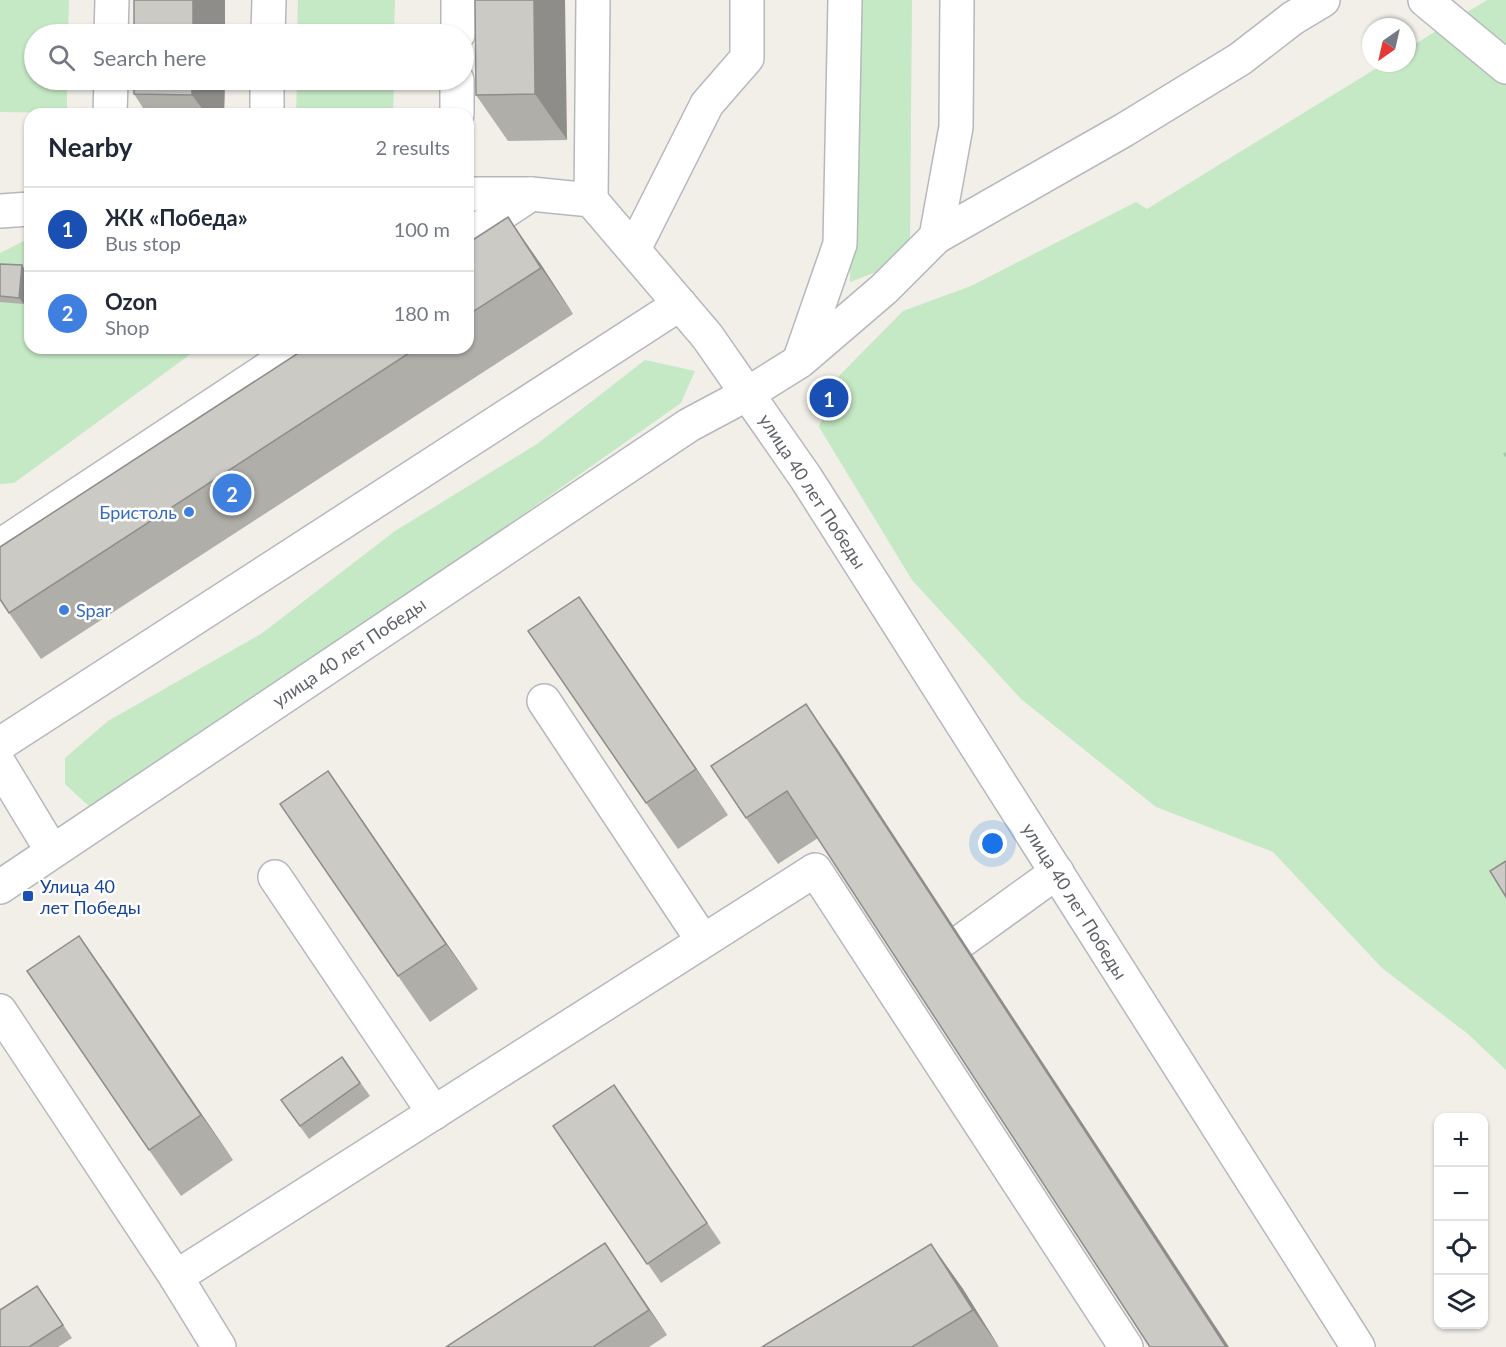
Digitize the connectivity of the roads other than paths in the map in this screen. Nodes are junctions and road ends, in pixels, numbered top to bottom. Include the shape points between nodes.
1 (112, 0) edge
2 (269, 0) edge
3 (458, 0) edge
4 (593, 0) edge
5 (747, 0) edge
6 (845, 0) edge
7 (957, 0) edge
8 (1323, 0) edge
9 (1425, 0) edge
10 (111, 24) edge
11 (268, 24) edge
12 (458, 24) edge
13 (1506, 67) edge
14 (111, 90) edge
15 (267, 90) edge
16 (458, 90) edge
17 (110, 108) edge
18 (267, 108) edge
19 (457, 108) edge
20 (474, 194) edge
21 (531, 194) junction
22 (591, 200) junction
23 (24, 209) edge
24 (0, 211) edge
25 (474, 232) edge
26 (936, 237) junction
27 (634, 249) junction
28 (680, 304) junction
29 (290, 354) edge
30 (800, 361) junction
31 (749, 393) junction
32 (0, 546) edge
33 (544, 701) edge
34 (0, 744) edge
35 (0, 765) edge
36 (52, 851) junction
37 (1057, 872) junction
38 (275, 877) dead end
39 (0, 887) edge
40 (963, 940) edge
41 (703, 941) junction
42 (0, 1011) edge
43 (434, 1113) junction
44 (176, 1277) junction
45 (219, 1347) edge
46 (1126, 1347) edge
47 (1358, 1347) edge

1 - 10 street
2 - 11 street
3 - 12 street
4 - 22 street
5 - 27 street via 747,58 708,104
6 - 30 street via 840,244
7 - 26 street via 956,127
8 - 26 street via 1240,59
9 - 13 street
14 - 17 street
15 - 18 street
16 - 19 street
20 - 21 street
21 - 22 street
21 - 25 street
22 - 27 street
23 - 24 street
26 - 30 street via 884,289
27 - 28 street
28 - 31 street
28 - 34 street
29 - 32 street
30 - 31 street
31 - 36 street, улица 40 лет Победы via 679,431
31 - 37 street, улица 40 лет Победы
33 - 41 street
35 - 36 street
36 - 39 street, улица 40 лет Победы
37 - 40 street
37 - 47 street, улица 40 лет Победы
38 - 43 street
41 - 43 street
41 - 46 street via 815,870 902,983
42 - 44 street
43 - 44 street
44 - 45 street

